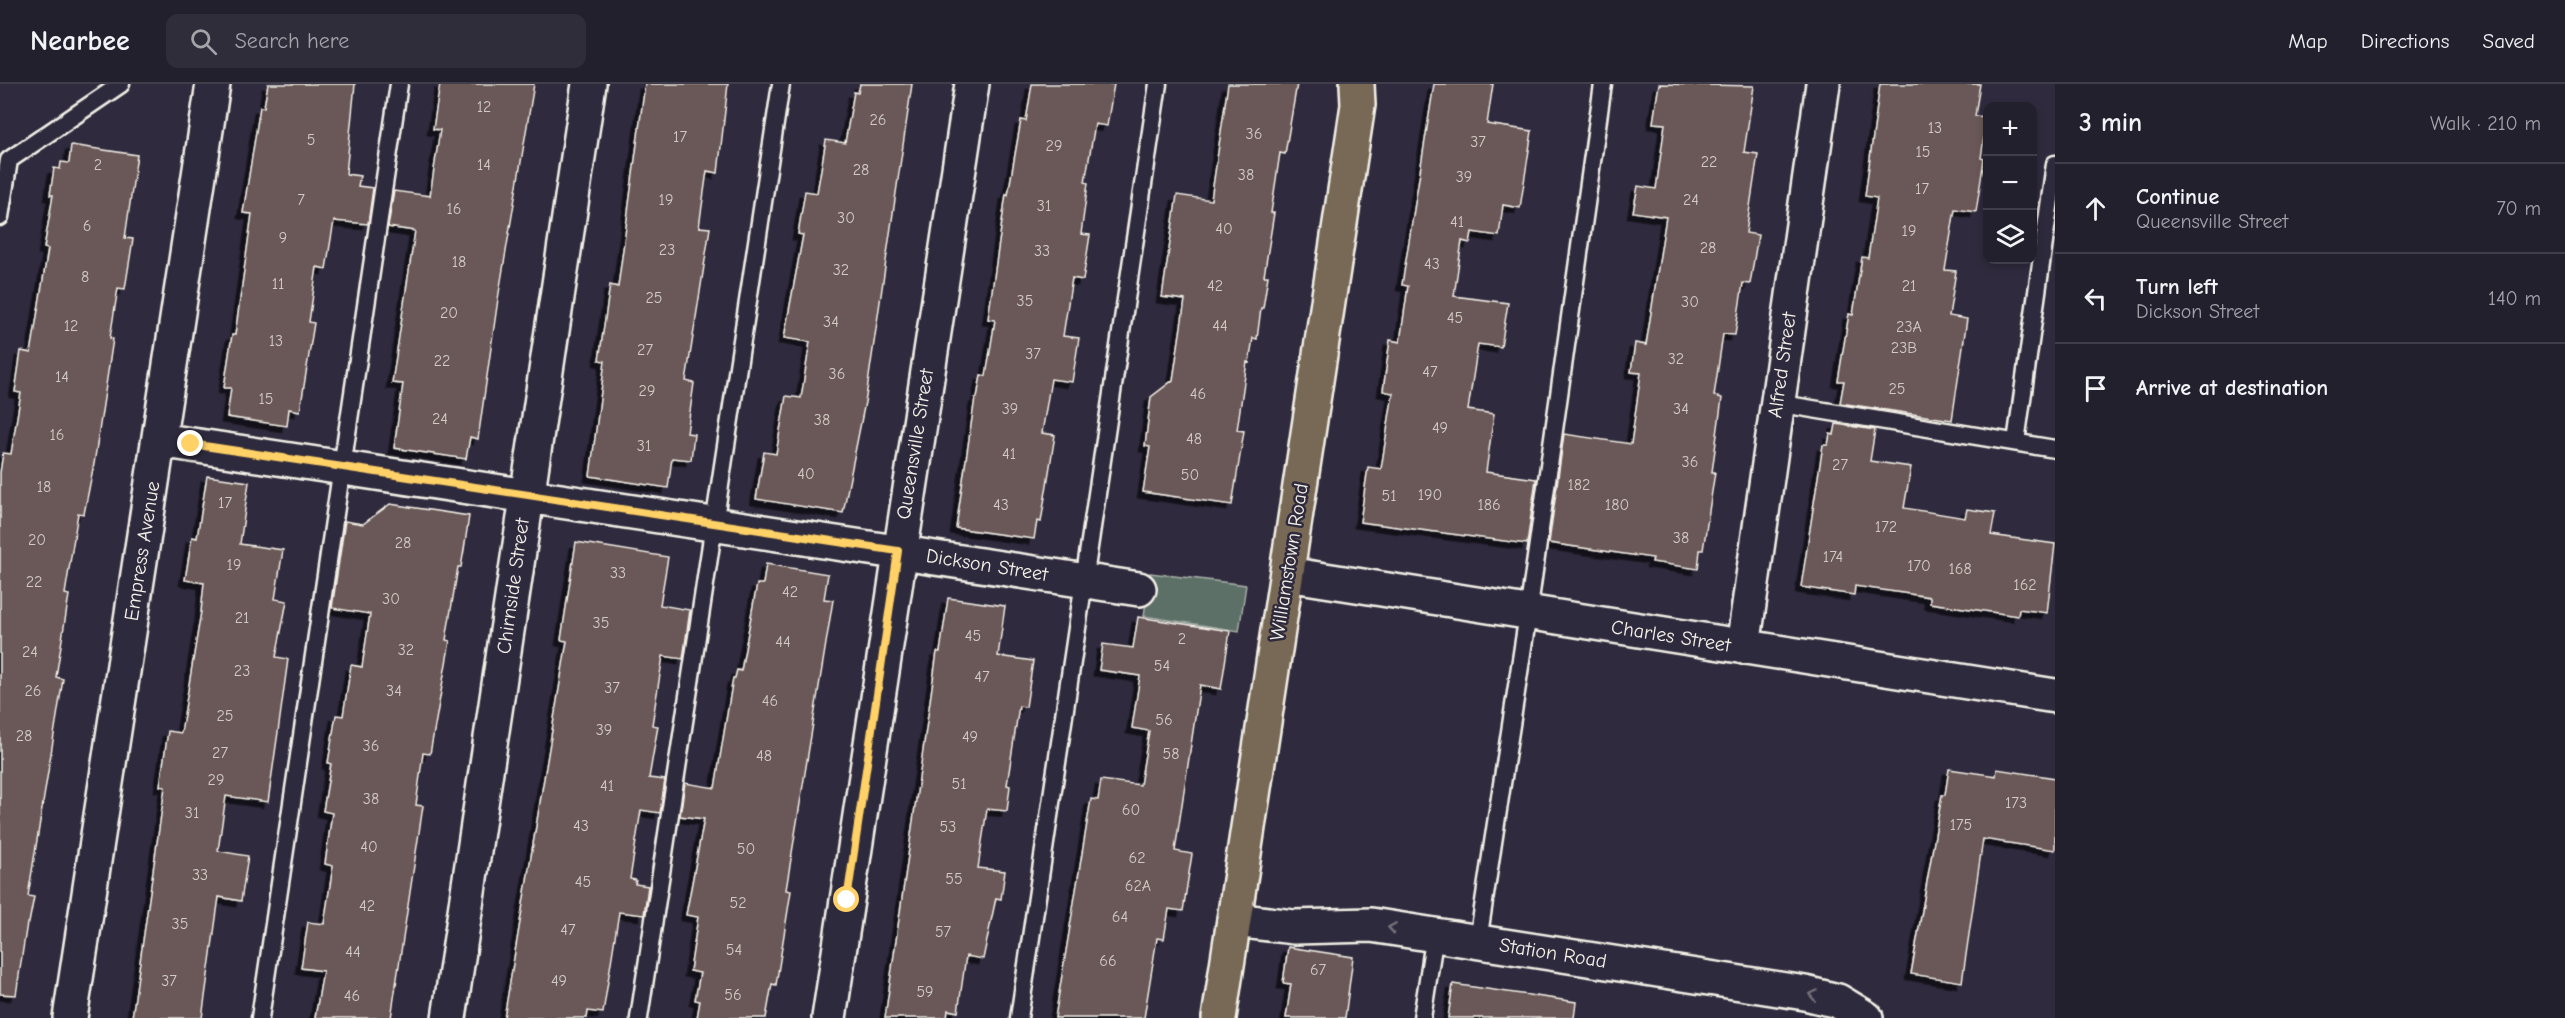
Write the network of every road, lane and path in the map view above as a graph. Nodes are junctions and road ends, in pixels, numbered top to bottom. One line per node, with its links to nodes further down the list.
1 (121, 84): 11 (lane)
2 (213, 84): 15 (street, Empress Avenue)
3 (399, 84): 18 (lane)
4 (590, 84): 19 (street, Chirnside Street)
5 (782, 84): 20 (lane)
6 (972, 84): 21 (street, Queensville Street)
7 (1158, 84): 23 (lane)
8 (1603, 84): 25 (lane)
9 (1823, 84): 14 (street, Alfred Street)
10 (1361, 91): 22 (main road, Williamstown Road)
11 (4, 162): 13 (lane)
12 (2055, 164): 16 (lane)
13 (0, 218)
14 (1776, 403): 16 (lane); 26 (street, Alfred Street)
15 (159, 440): 18 (street, Dickson Street); 31 (street, Empress Avenue)
16 (2016, 442): 17 (lane)
17 (2055, 449)
18 (343, 467): 19 (street, Dickson Street); 32 (lane)
19 (526, 495): 20 (street, Dickson Street); 33 (street, Chirnside Street)
20 (713, 524): 21 (street, Dickson Street); 34 (lane)
21 (898, 551): 23 (street, Dickson Street); 35 (street, Queensville Street)
22 (1287, 574): 25 (street, Charles Street); 28 (main road, Williamstown Road)
23 (1084, 580): 24 (street, Dickson Street); 36 (lane)
24 (1139, 589)
25 (1528, 614): 26 (street, Charles Street); 30 (lane)
26 (1743, 647): 27 (street, Charles Street)
27 (2055, 696)
28 (1234, 920): 29 (street, Station Road, one-way to 28); 37 (main road, Williamstown Road)
29 (1435, 934): 30 (street, Station Road); 38 (lane)
30 (1478, 940): 39 (street, Station Road, one-way to 30)
31 (70, 1018)
32 (260, 1018)
33 (449, 1018)
34 (639, 1018)
35 (829, 1018)
36 (1018, 1018)
37 (1219, 1018)
38 (1422, 1018)
39 (1865, 1018)

